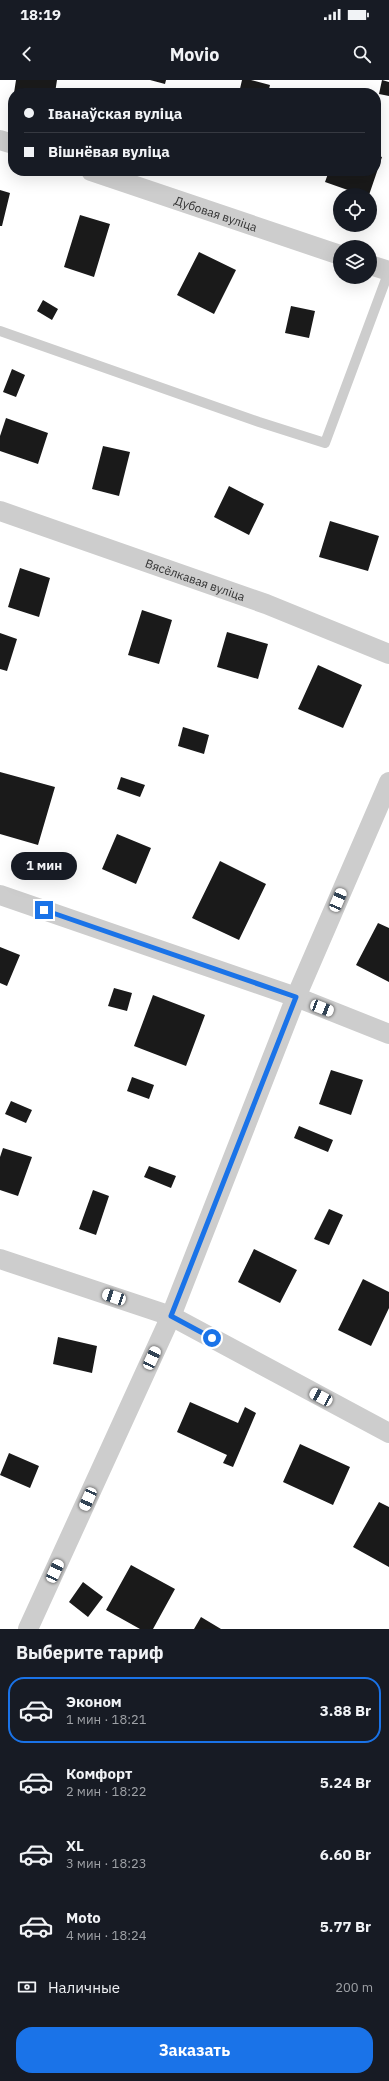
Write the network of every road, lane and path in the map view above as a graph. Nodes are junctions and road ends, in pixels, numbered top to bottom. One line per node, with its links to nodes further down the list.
1 (107, 176): 2 (street, Дубовая вуліца)
2 (333, 253)
3 (377, 267): 4 (street)
4 (389, 271): 5 (lane)
5 (0, 331)
6 (0, 511): 7 (street, Вясёлкавая вуліца)
7 (389, 654)
8 (389, 782): 10 (street)
9 (0, 895): 10 (street)
10 (296, 997): 11 (street); 13 (street)
11 (389, 1034)
12 (0, 1259): 13 (street)
13 (171, 1316): 14 (street); 15 (street)
14 (389, 1433)
15 (28, 1629)

